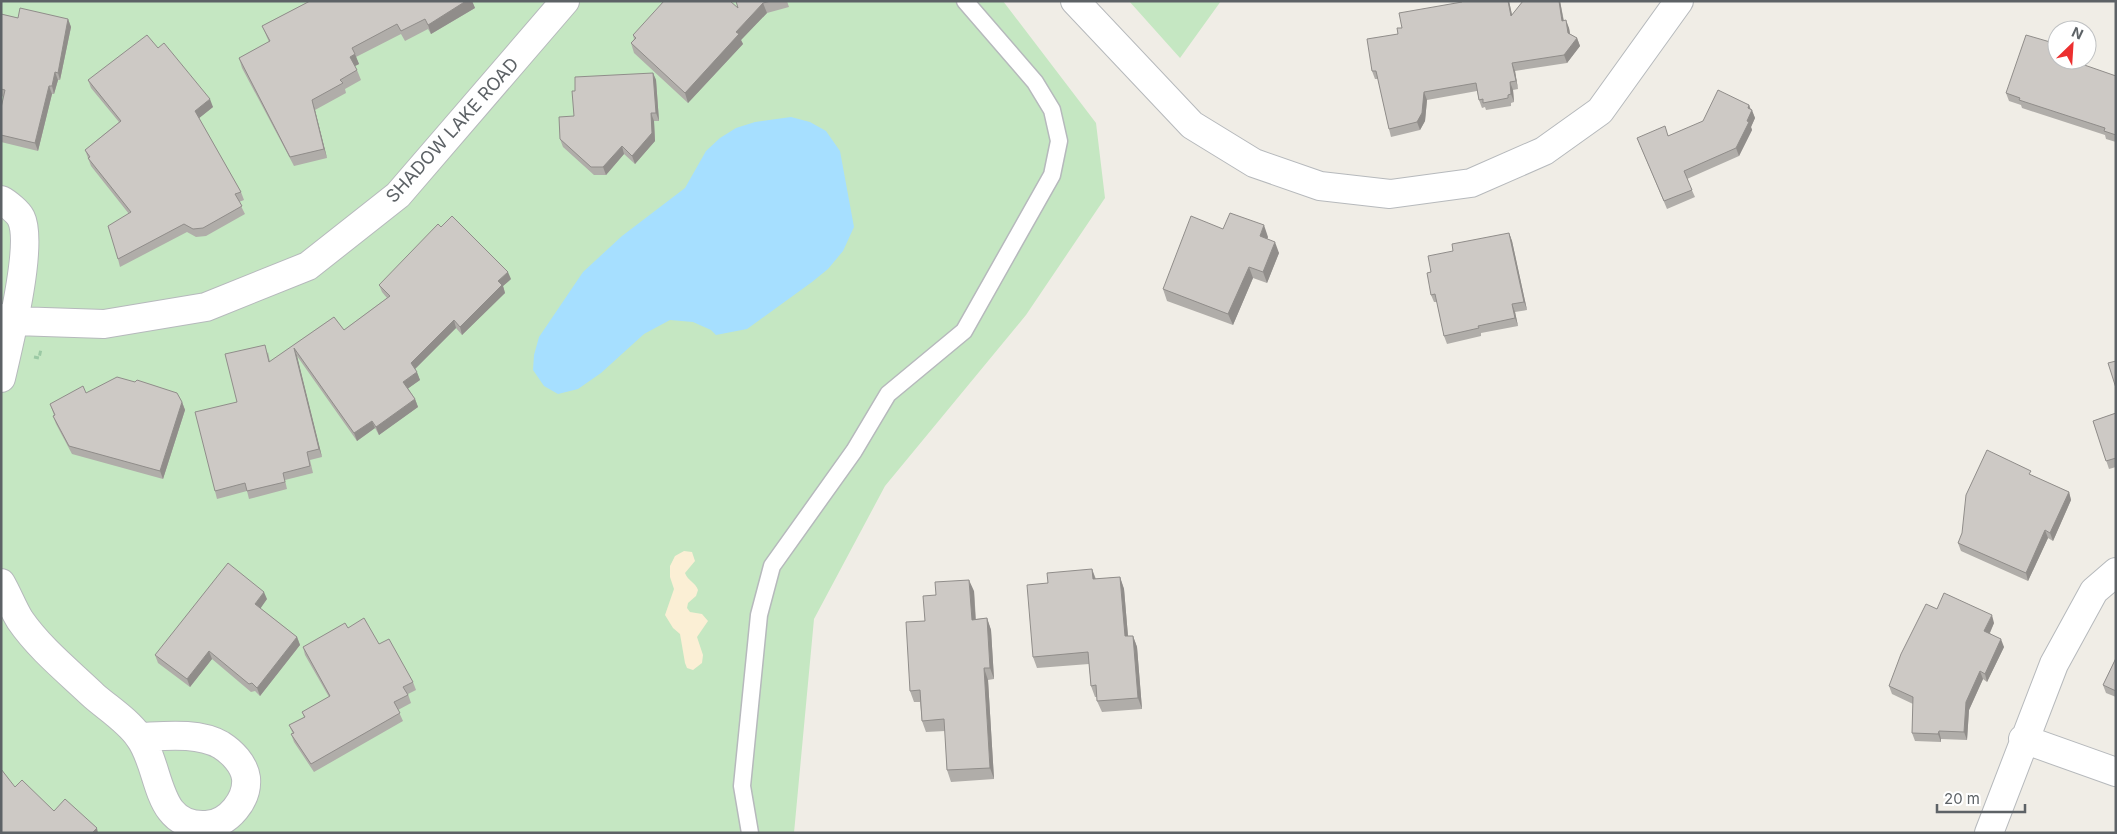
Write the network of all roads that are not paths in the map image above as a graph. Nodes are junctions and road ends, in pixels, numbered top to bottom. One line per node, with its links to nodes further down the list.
1 (565, 1): 6 (street, SHADOW LAKE ROAD)
2 (966, 1): 13 (lane)
3 (1075, 1): 4 (street)
4 (1678, 1)
5 (1, 200): 6 (street)
6 (8, 320): 7 (street)
7 (1, 378)
8 (2116, 572): 11 (street)
9 (1, 583): 10 (street)
10 (140, 737)
11 (2023, 739): 12 (street); 14 (street)
12 (2116, 772)
13 (750, 833)
14 (1989, 833)

